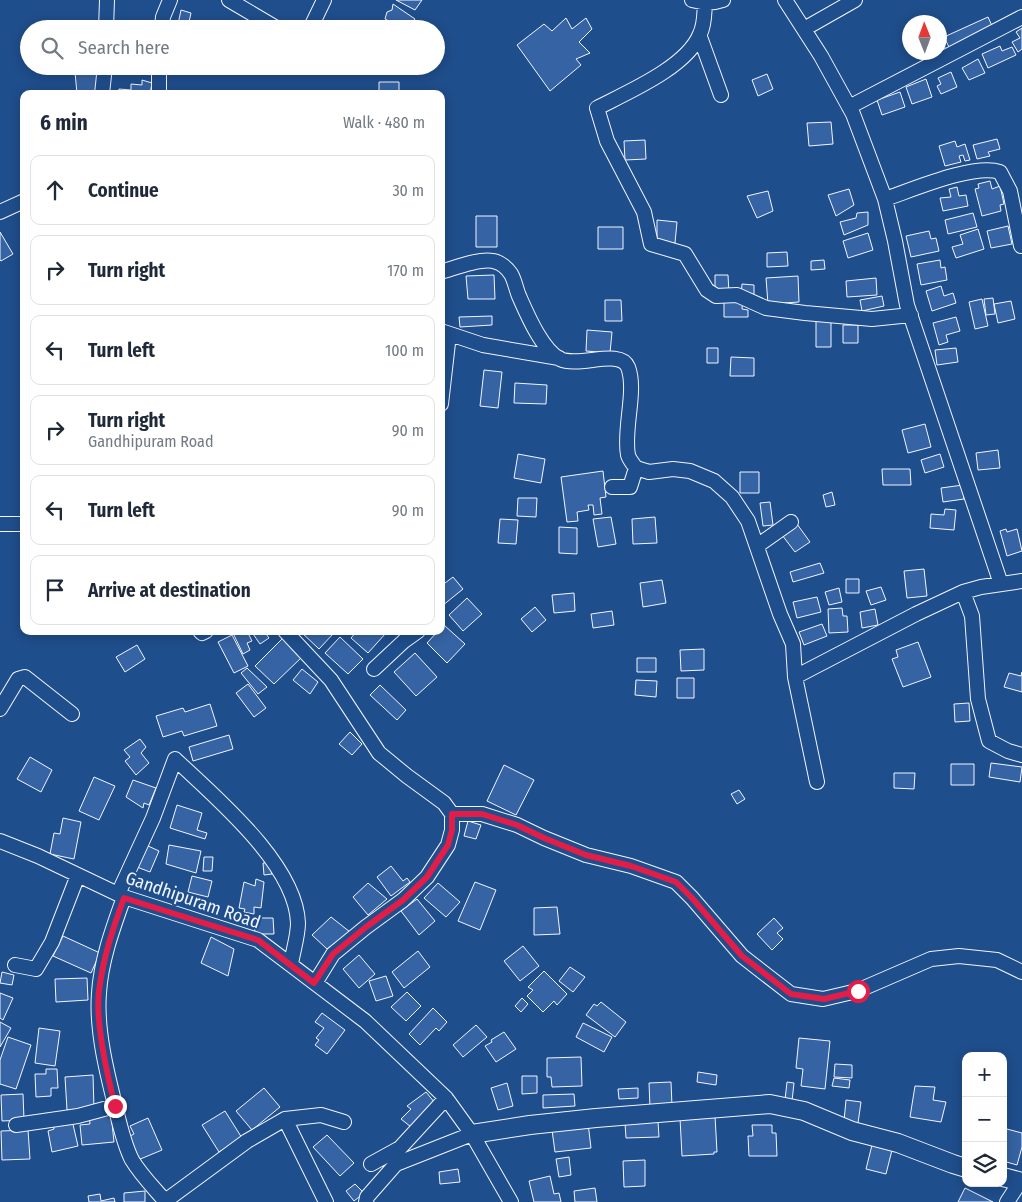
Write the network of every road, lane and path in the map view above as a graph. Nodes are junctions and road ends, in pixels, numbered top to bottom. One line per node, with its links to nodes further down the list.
1 (107, 0): 10 (street)
2 (170, 0): 11 (street)
3 (229, 0): 12 (street)
4 (324, 0): 13 (street)
5 (723, 0): 8 (street)
6 (785, 0): 14 (street)
7 (855, 0): 14 (street)
8 (699, 2): 15 (street)
9 (1022, 17): 21 (street)
10 (106, 20)
11 (163, 20)
12 (263, 20)
13 (314, 20)
14 (804, 29): 21 (street)
15 (700, 37): 20 (street); 28 (street)
16 (104, 75): 18 (street)
17 (159, 75): 19 (street)
18 (102, 90)
19 (159, 90)
20 (721, 95)
21 (849, 107): 23 (street)
22 (1016, 190): 23 (street); 26 (street)
23 (885, 200): 28 (street)
24 (20, 203): 25 (street)
25 (0, 212)
26 (1021, 246)
27 (445, 271): 30 (street)
28 (911, 315): 38 (street)
29 (445, 332): 30 (street)
30 (560, 359): 31 (street)
31 (636, 468): 32 (street); 36 (street)
32 (612, 487)
33 (791, 522): 36 (street)
34 (0, 524): 35 (street)
35 (20, 524)
36 (757, 546): 43 (street)
37 (1022, 581): 38 (street)
38 (1001, 584): 39 (street)
39 (963, 592): 43 (street); 46 (street)
40 (289, 635): 48 (street)
41 (399, 636): 42 (street)
42 (374, 669)
43 (796, 677): 47 (street)
44 (0, 709): 45 (street)
45 (72, 714)
46 (1022, 755)
47 (817, 782)
48 (452, 814): 54 (street); 55 (street)
49 (0, 841): 50 (street, Gandhipuram Road)
50 (78, 875): 51 (street, Gandhipuram Road); 53 (street)
51 (121, 896): 52 (street, Gandhipuram Road); 52 (street); 57 (street)
52 (290, 964): 55 (street, Gandhipuram Road)
53 (15, 965)
54 (1022, 972)
55 (314, 983): 56 (street, Gandhipuram Road)
56 (446, 1098): 61 (street, Gandhipuram Road); 62 (street)
57 (115, 1106): 60 (street); 65 (street)
58 (285, 1118): 59 (street); 65 (street); 66 (street)
59 (344, 1122)
60 (16, 1125)
61 (472, 1134): 63 (street); 67 (street); 68 (street, Gandhipuram Road)
62 (371, 1164)
63 (962, 1167)
64 (1015, 1180): 69 (street)
65 (165, 1202)
66 (326, 1202)
67 (366, 1202)
68 (511, 1202)
69 (1007, 1202)

